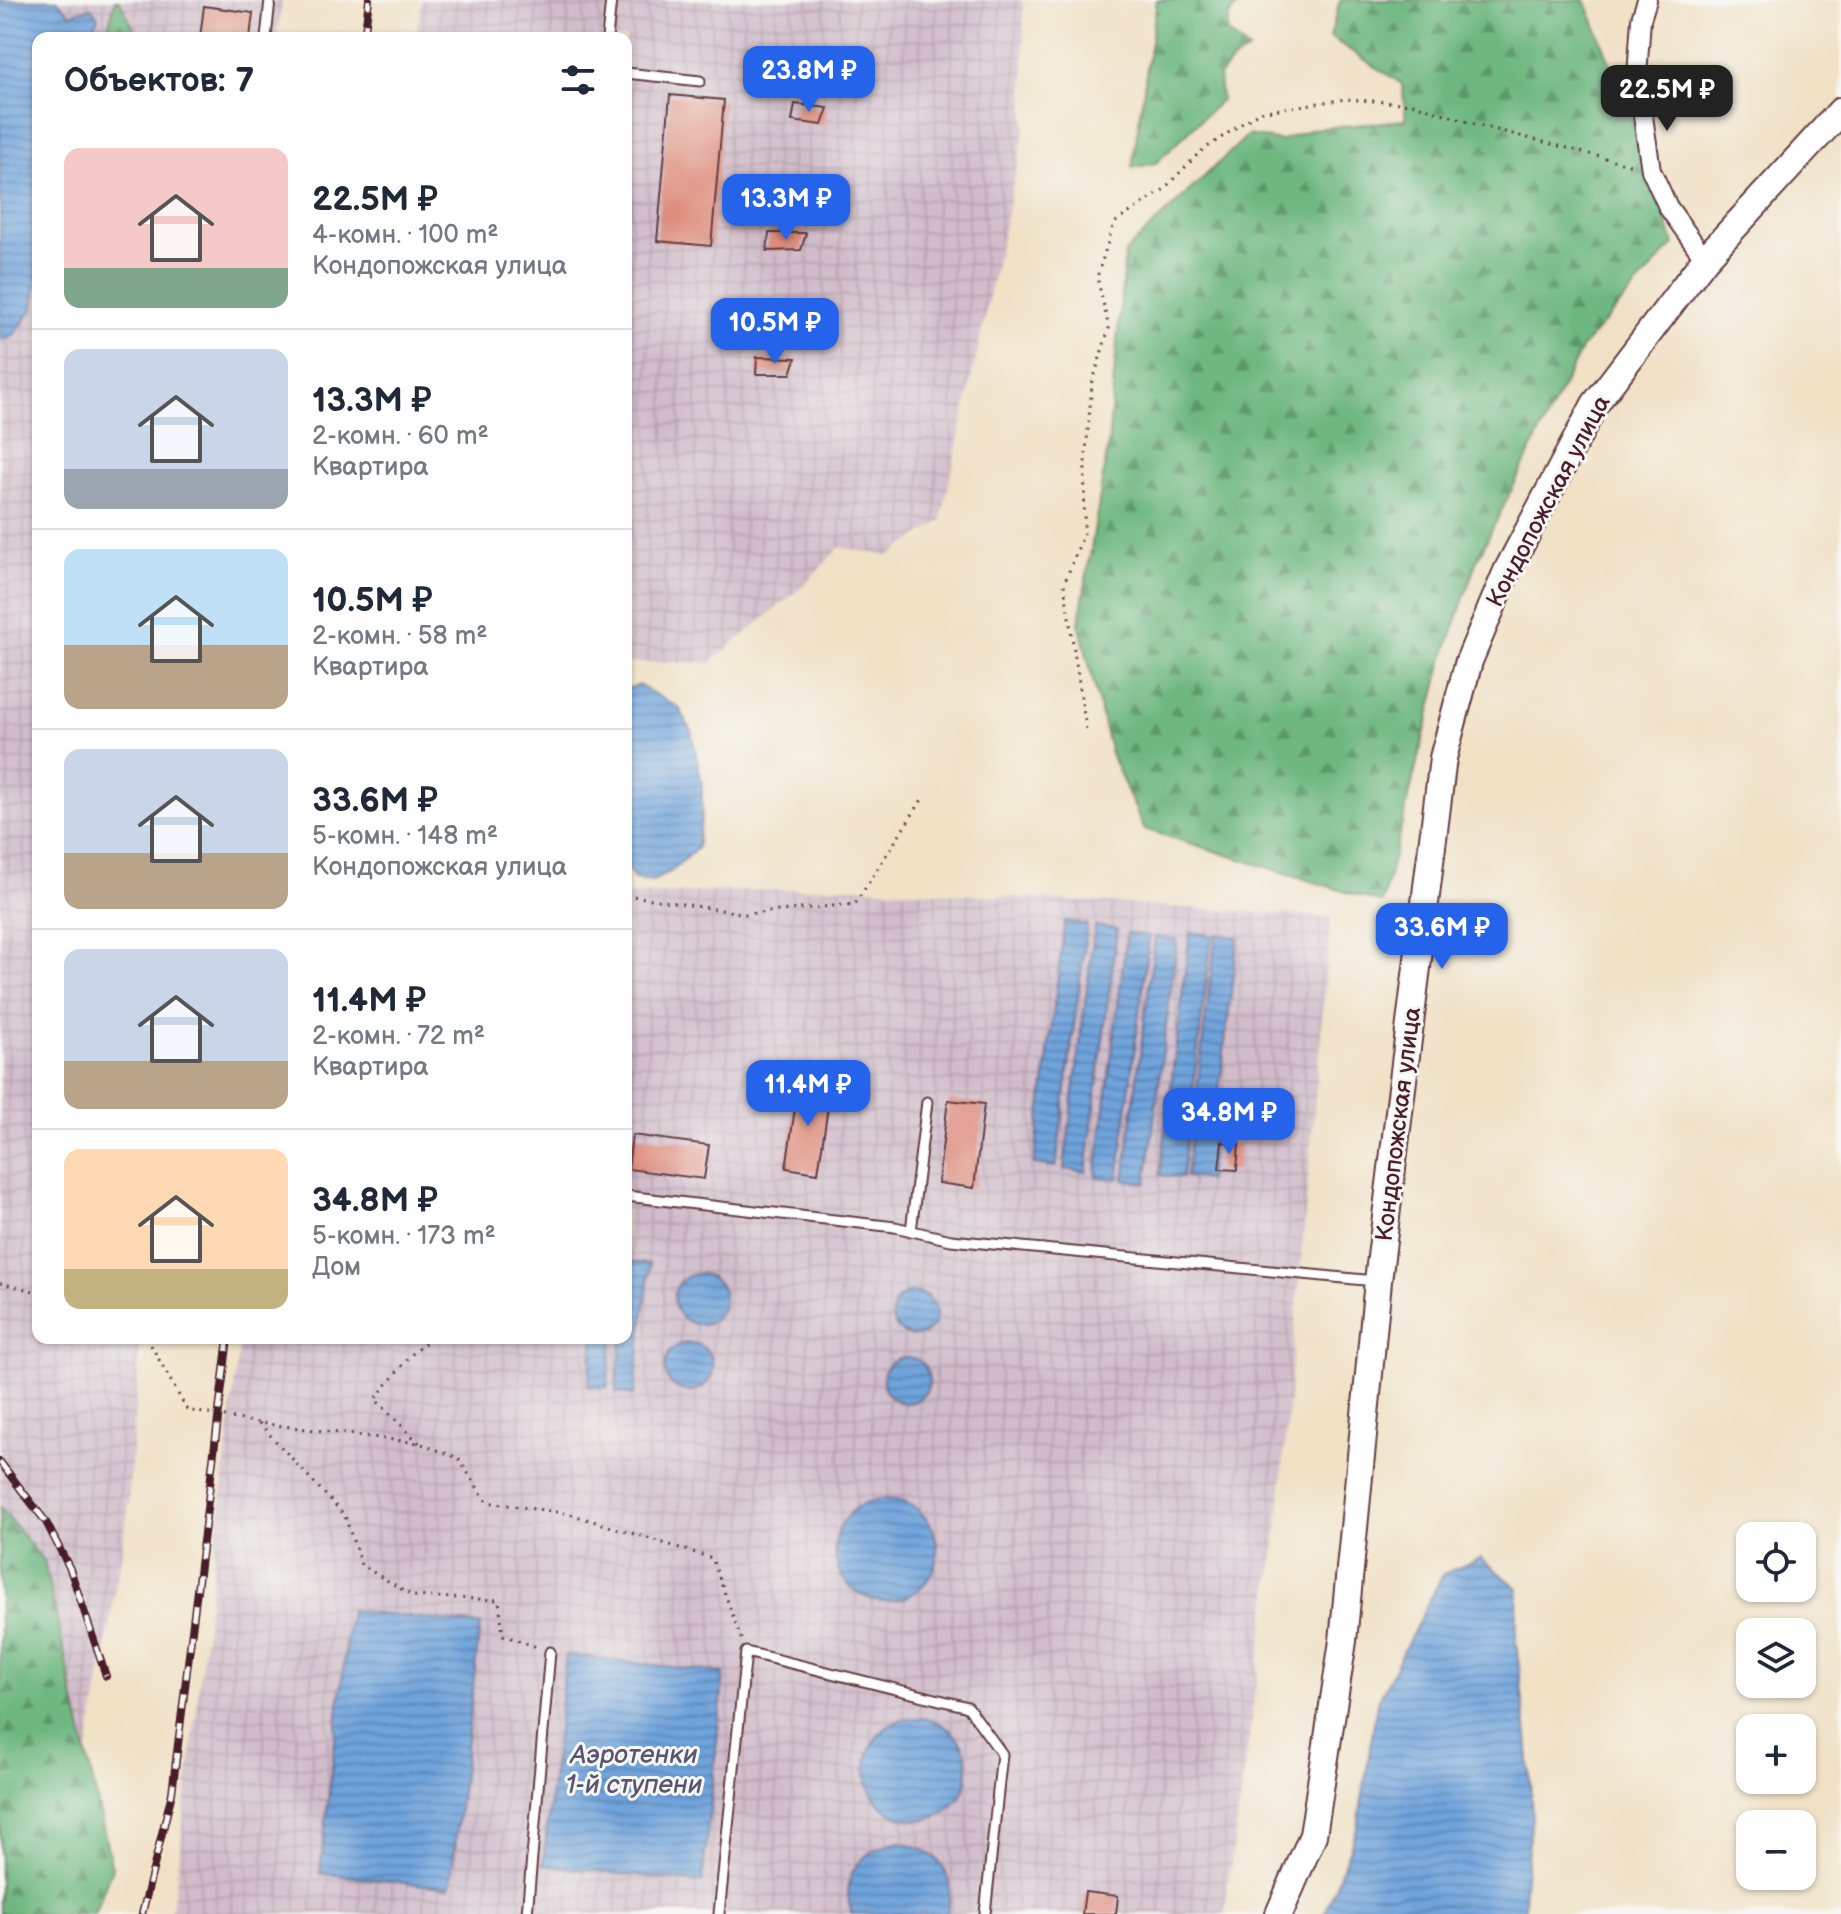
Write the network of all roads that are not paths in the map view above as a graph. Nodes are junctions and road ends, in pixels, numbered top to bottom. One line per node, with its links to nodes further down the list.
1 (270, 0): 4 (lane)
2 (611, 0): 5 (lane)
3 (1647, 0): 9 (street)
4 (267, 32)
5 (608, 32)
6 (632, 74): 7 (lane)
7 (700, 81)
8 (1841, 111): 9 (street, Кондопожская улица)
9 (1705, 259): 13 (street, Кондопожская улица)
10 (927, 1102): 12 (lane)
11 (632, 1197): 12 (lane)
12 (911, 1231): 13 (lane)
13 (1378, 1281): 18 (street, Кондопожская улица)
14 (550, 1652): 15 (lane)
15 (527, 1914)
16 (719, 1914): 17 (lane)
17 (985, 1914)
18 (1279, 1914)

